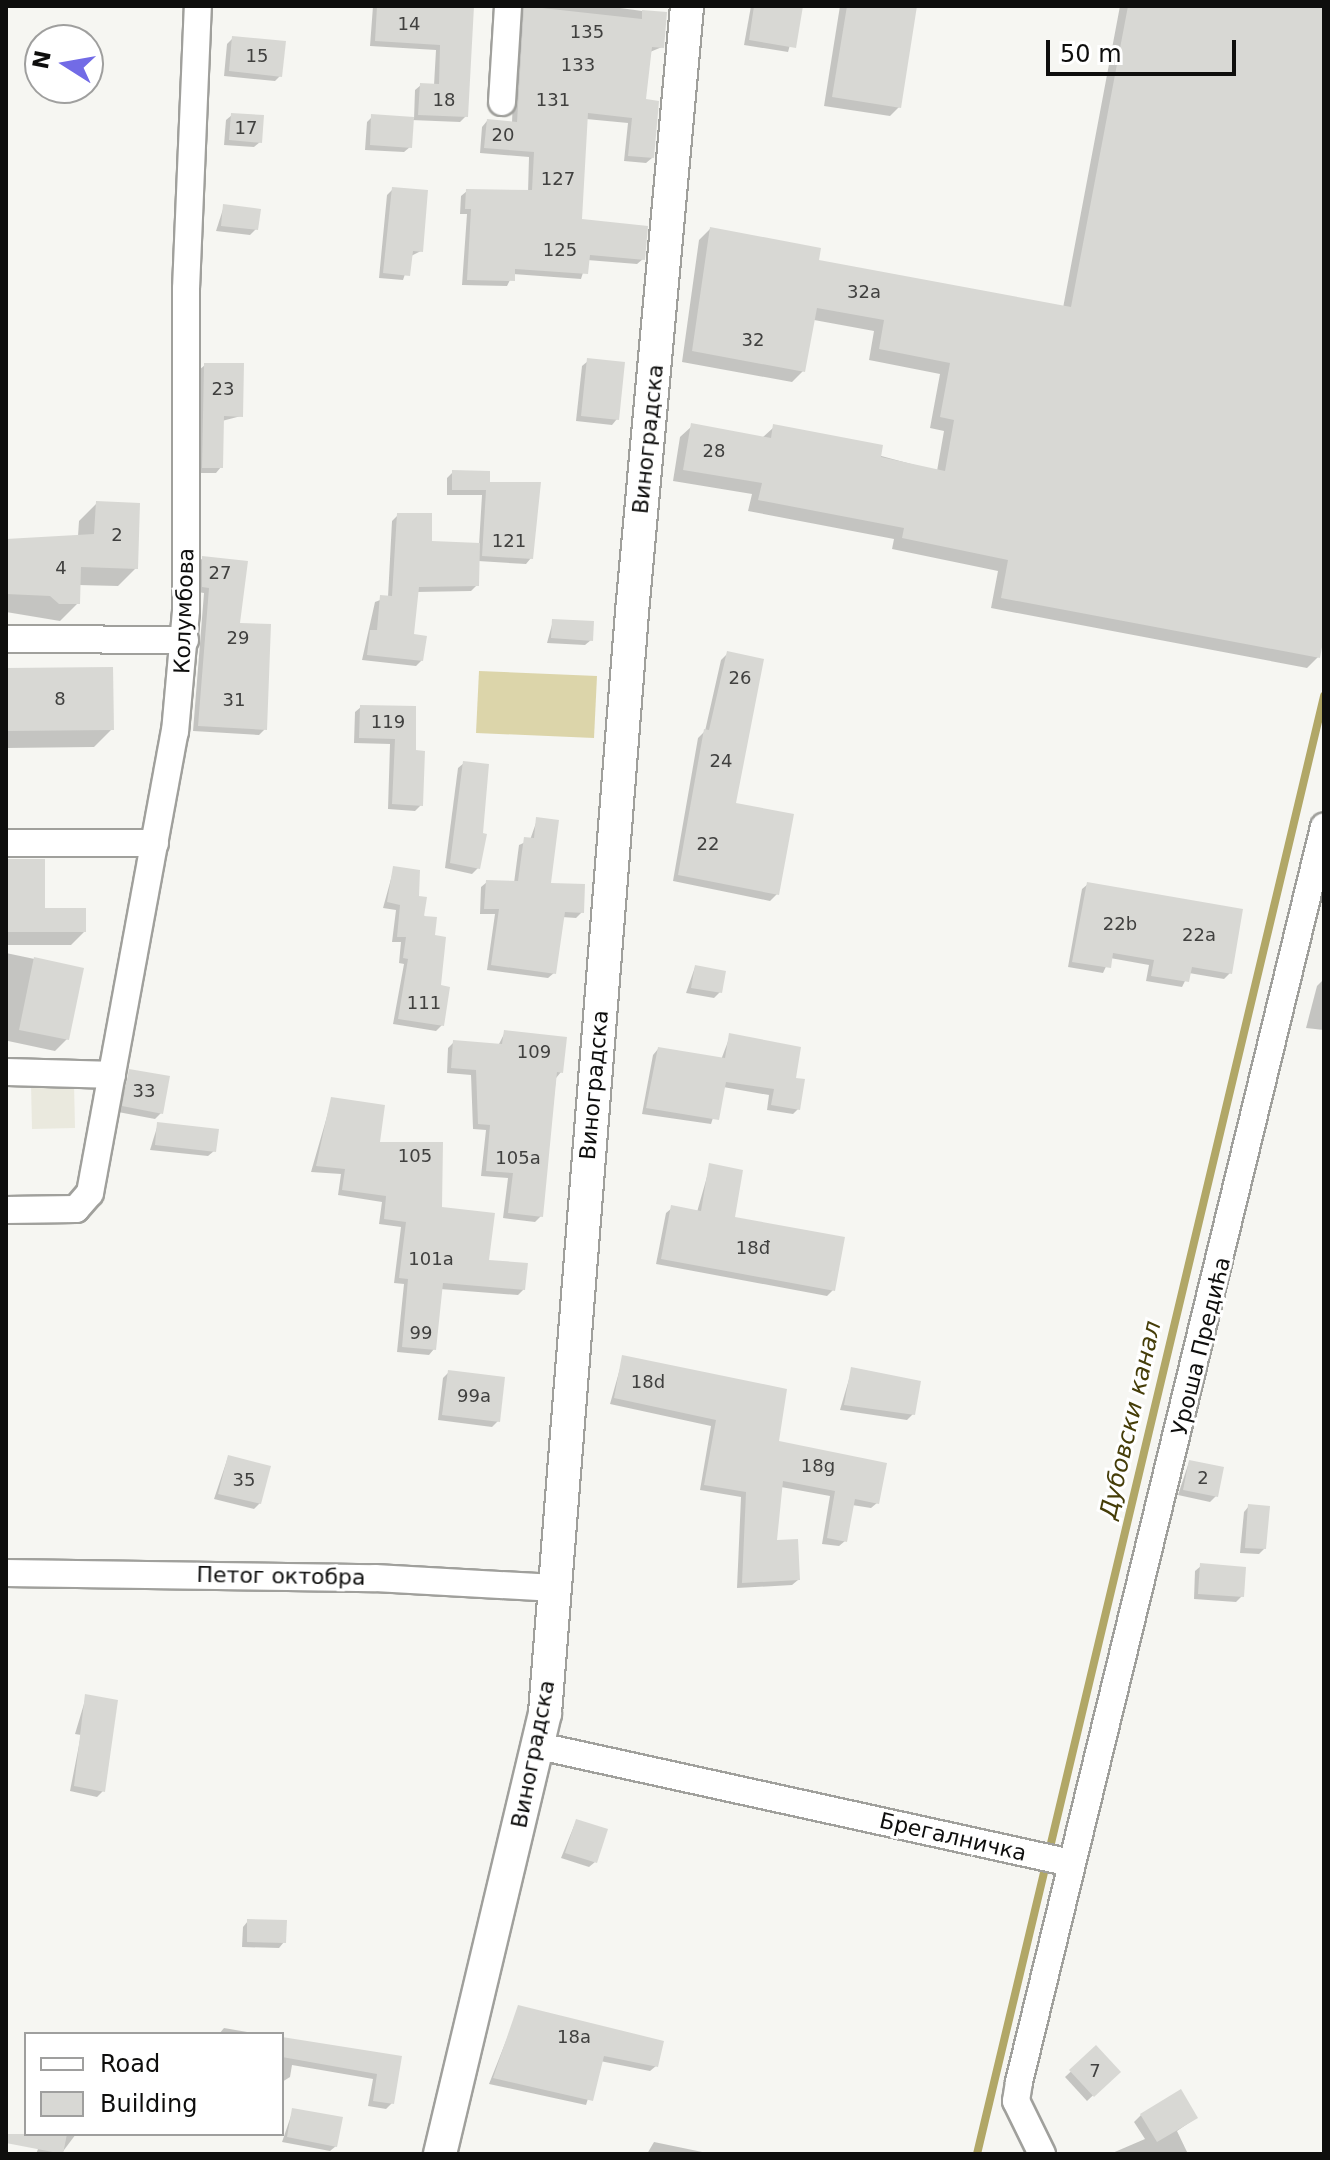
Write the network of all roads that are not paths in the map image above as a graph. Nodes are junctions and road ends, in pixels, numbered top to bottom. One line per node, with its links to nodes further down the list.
1 (198, 6): 6 (street, Колумбова)
2 (508, 6): 4 (street)
3 (687, 6): 14 (street, Виноградска)
4 (502, 102)
5 (6, 639): 6 (street)
6 (185, 640): 9 (street, Колумбова)
7 (1324, 827): 16 (street, Уроша Предића)
8 (6, 843): 9 (street)
9 (155, 843): 11 (street, Колумбова)
10 (6, 1072): 11 (street)
11 (112, 1075): 12 (street, Колумбова)
12 (6, 1210)
13 (6, 1573): 14 (street, Петог октобра)
14 (556, 1588): 15 (street, Виноградска)
15 (539, 1746): 16 (street, Брегалничка); 17 (street, Виноградска)
16 (1065, 1862): 18 (street)
17 (440, 2154)
18 (1042, 2154)

